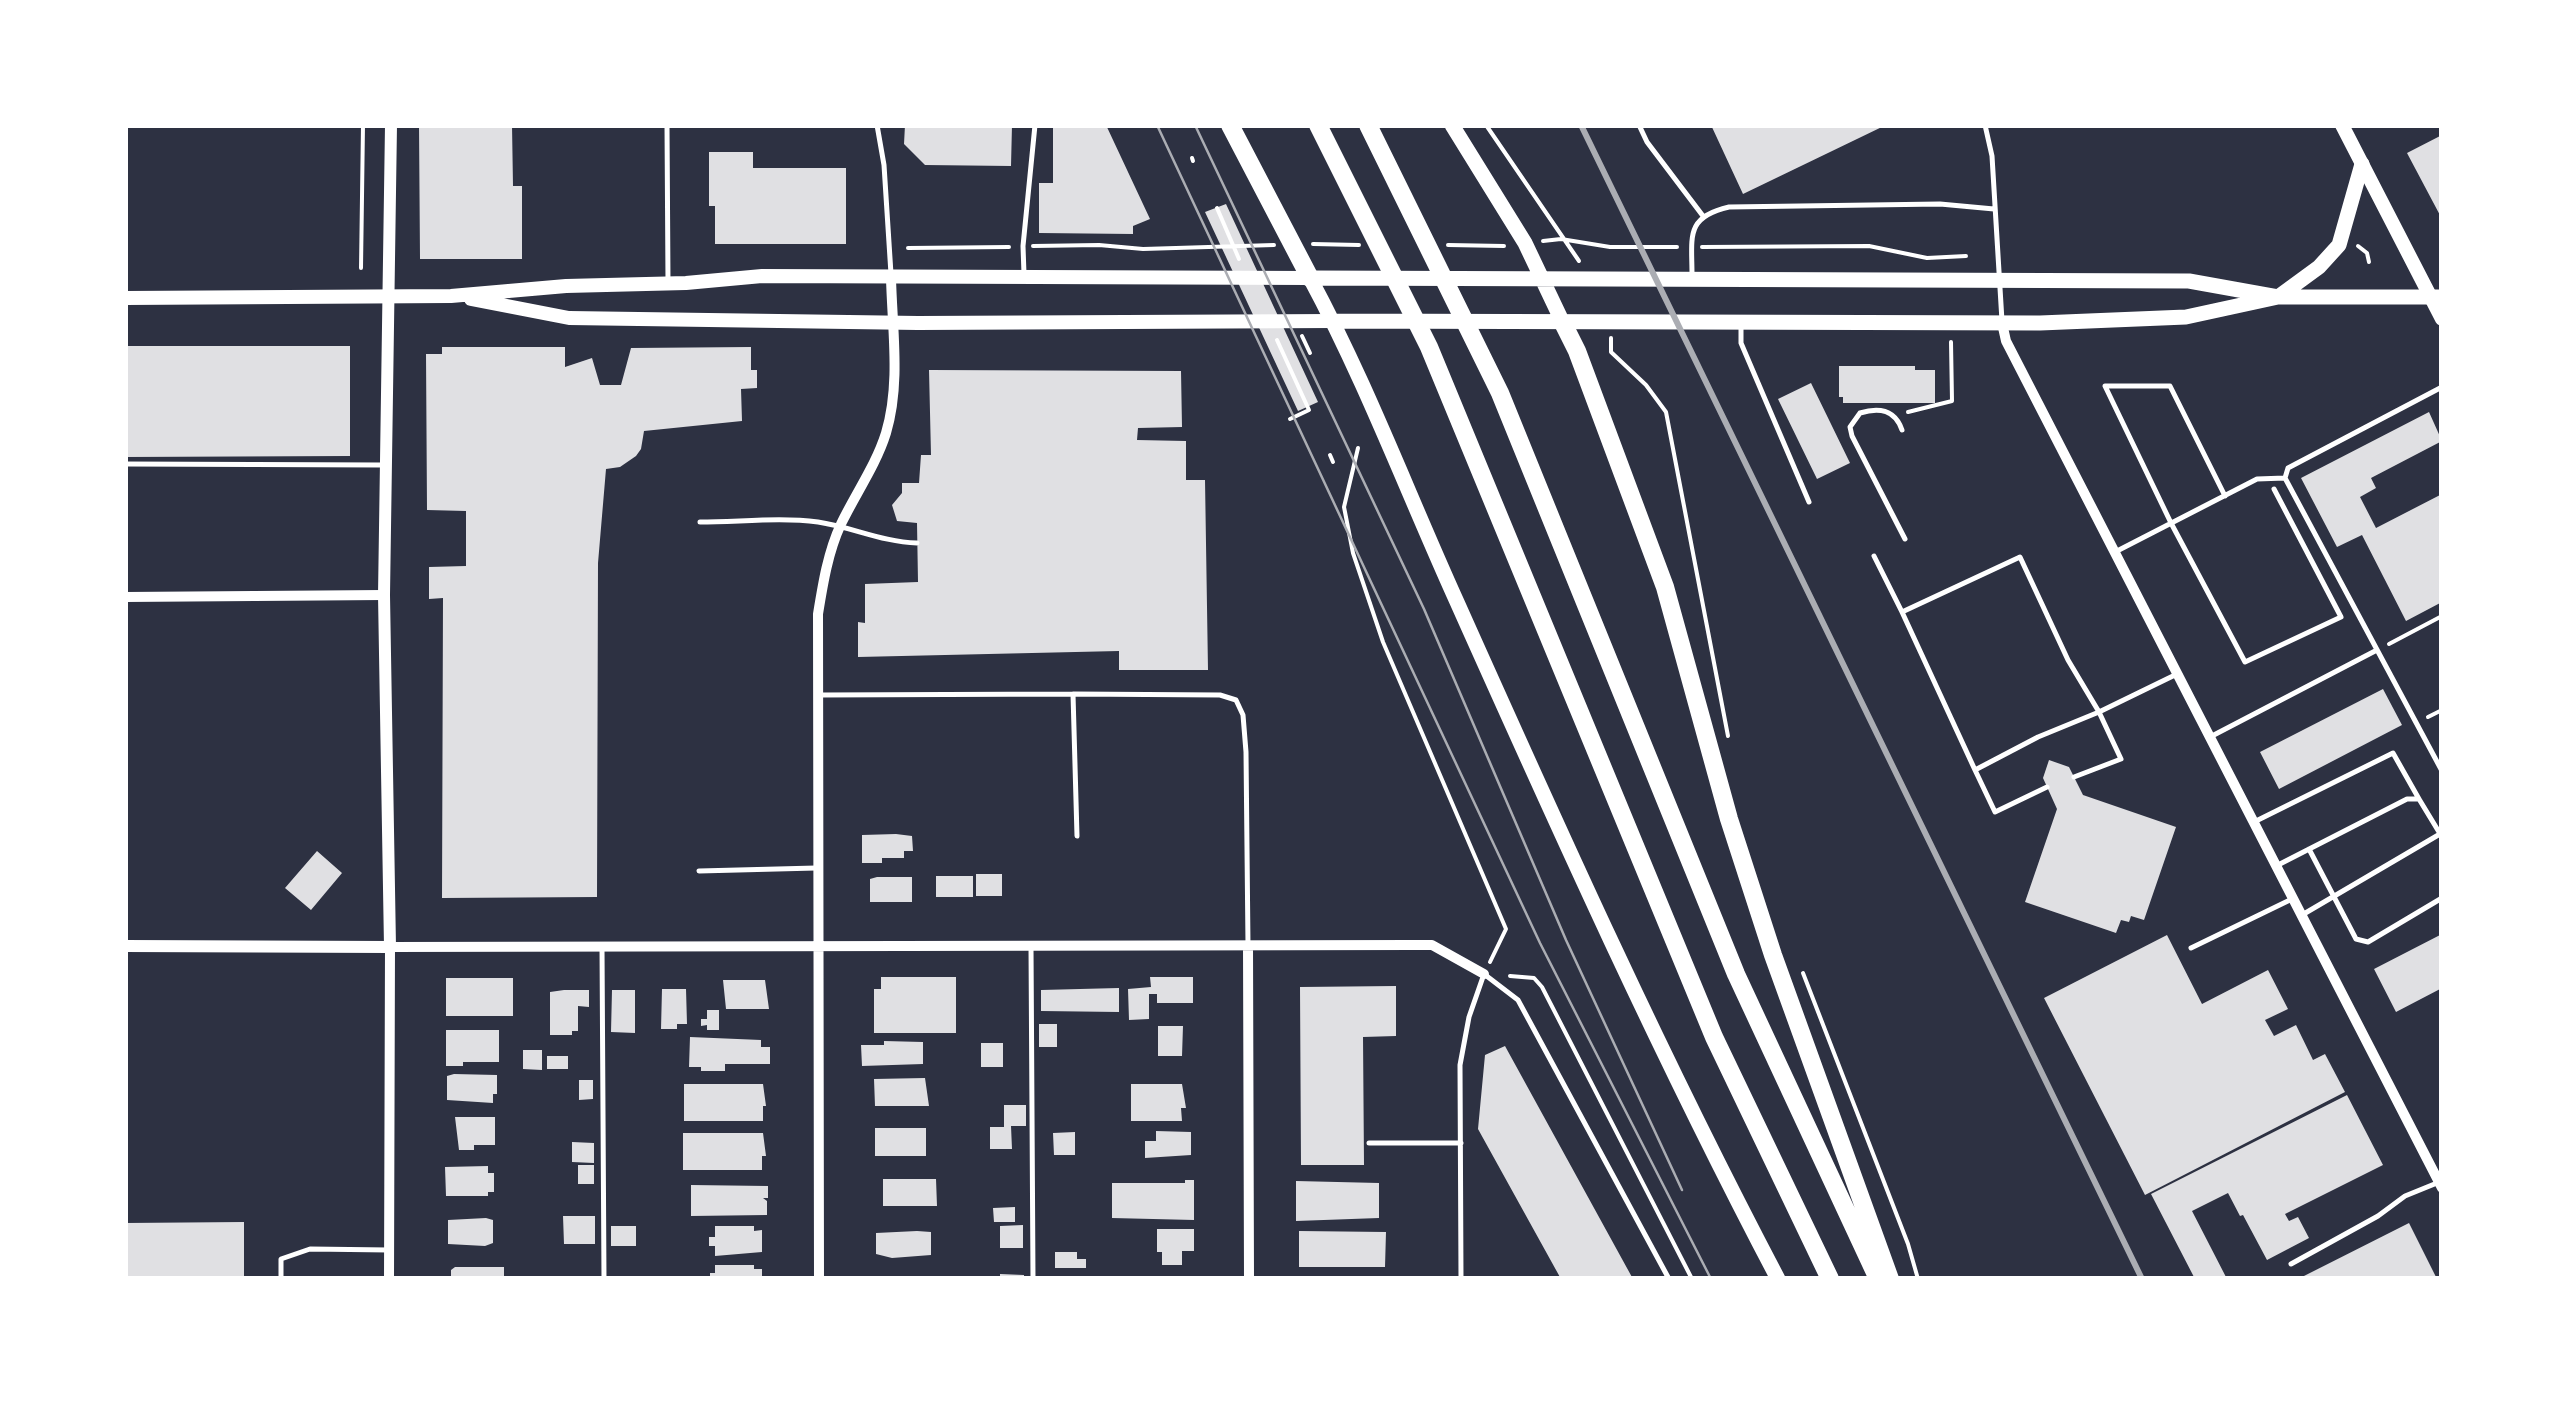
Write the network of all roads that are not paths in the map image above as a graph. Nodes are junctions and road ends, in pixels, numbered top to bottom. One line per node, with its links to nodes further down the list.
1 (391, 125): 22 (street)
2 (668, 125): 21 (lane)
3 (876, 125): 15 (lane)
4 (1035, 125): 16 (lane)
5 (1230, 125): 17 (highway)
6 (1318, 125): 95 (highway)
7 (1368, 125): 96 (highway)
8 (1452, 125): 18 (main road)
9 (1640, 125): 14 (lane)
10 (1985, 125): 13 (lane)
11 (2342, 125): 12 (main road)
12 (2362, 164): 24 (main road); 25 (main road)
13 (1994, 209): 14 (lane); 20 (lane)
14 (1702, 216): 19 (lane)
15 (891, 277): 16 (main road); 21 (main road); 29 (street)
16 (1024, 277): 17 (main road)
17 (1310, 278): 18 (main road); 28 (main road)
18 (1544, 278): 19 (main road); 30 (main road)
19 (1692, 278): 20 (main road)
20 (1999, 279): 24 (main road); 32 (lane)
21 (668, 284): 23 (main road)
22 (387, 295): 23 (main road); 26 (main road); 36 (street)
23 (451, 296): 29 (main road)
24 (2278, 297): 25 (main road); 32 (main road)
25 (2436, 297): 27 (main road)
26 (125, 298)
27 (2442, 319)
28 (1333, 321): 29 (main road); 30 (main road); 94 (main road)
29 (892, 322): 43 (street)
30 (1563, 323): 31 (main road); 97 (highway)
31 (1741, 323): 32 (main road); 40 (lane)
32 (2002, 323): 46 (street)
33 (2442, 387): 37 (lane)
34 (1902, 430): 44 (lane)
35 (125, 464): 36 (lane)
36 (388, 464): 48 (street)
37 (2286, 478): 39 (lane); 51 (lane)
38 (2274, 489): 42 (lane)
39 (2225, 496): 42 (lane); 42 (lane)
40 (1810, 502)
41 (700, 522): 43 (lane)
42 (2171, 523): 46 (lane)
43 (840, 526): 45 (lane); 54 (street)
44 (1905, 539)
45 (917, 542)
46 (2114, 552): 52 (street)
47 (1874, 556): 50 (lane)
48 (384, 595): 49 (street); 78 (street)
49 (125, 597)
50 (1902, 612): 55 (lane); 57 (lane)
51 (2377, 650): 56 (lane); 58 (lane)
52 (2178, 674): 55 (lane); 56 (street)
53 (1073, 694): 54 (lane); 64 (lane); 75 (lane)
54 (818, 696): 67 (street)
55 (2099, 712): 57 (lane); 59 (lane)
56 (2210, 738): 62 (street)
57 (1975, 770): 60 (lane)
58 (2442, 771)
59 (2074, 777)
60 (2047, 787)
61 (2419, 799): 62 (lane); 63 (lane); 65 (lane)
62 (2254, 822): 66 (street)
63 (2441, 835): 69 (lane)
64 (1077, 836)
65 (2309, 849): 66 (lane); 69 (lane)
66 (2276, 866): 70 (street)
67 (817, 868): 68 (lane); 73 (street)
68 (699, 870)
69 (2334, 897): 71 (lane); 72 (lane)
70 (2293, 898): 72 (street); 79 (lane)
71 (2442, 898)
72 (2302, 915): 83 (street)
73 (816, 944): 74 (street); 76 (street); 89 (street)
74 (1031, 944): 75 (street); 90 (lane)
75 (1248, 944): 80 (street); 91 (street)
76 (602, 945): 78 (street); 88 (lane)
77 (125, 946): 78 (street)
78 (390, 947): 84 (street)
79 (2191, 948)
80 (1484, 974): 81 (lane); 93 (lane)
81 (1461, 1143): 82 (lane); 92 (lane)
82 (1369, 1144)
83 (2440, 1185): 85 (lane)
84 (389, 1250): 86 (lane); 87 (street)
85 (2291, 1264)
86 (281, 1279)
87 (389, 1279)
88 (604, 1279)
89 (818, 1279)
90 (1033, 1279)
91 (1249, 1279)
92 (1461, 1279)
93 (1669, 1279)
94 (1778, 1279)
95 (1830, 1279)
96 (1878, 1279)
97 (1890, 1279)

